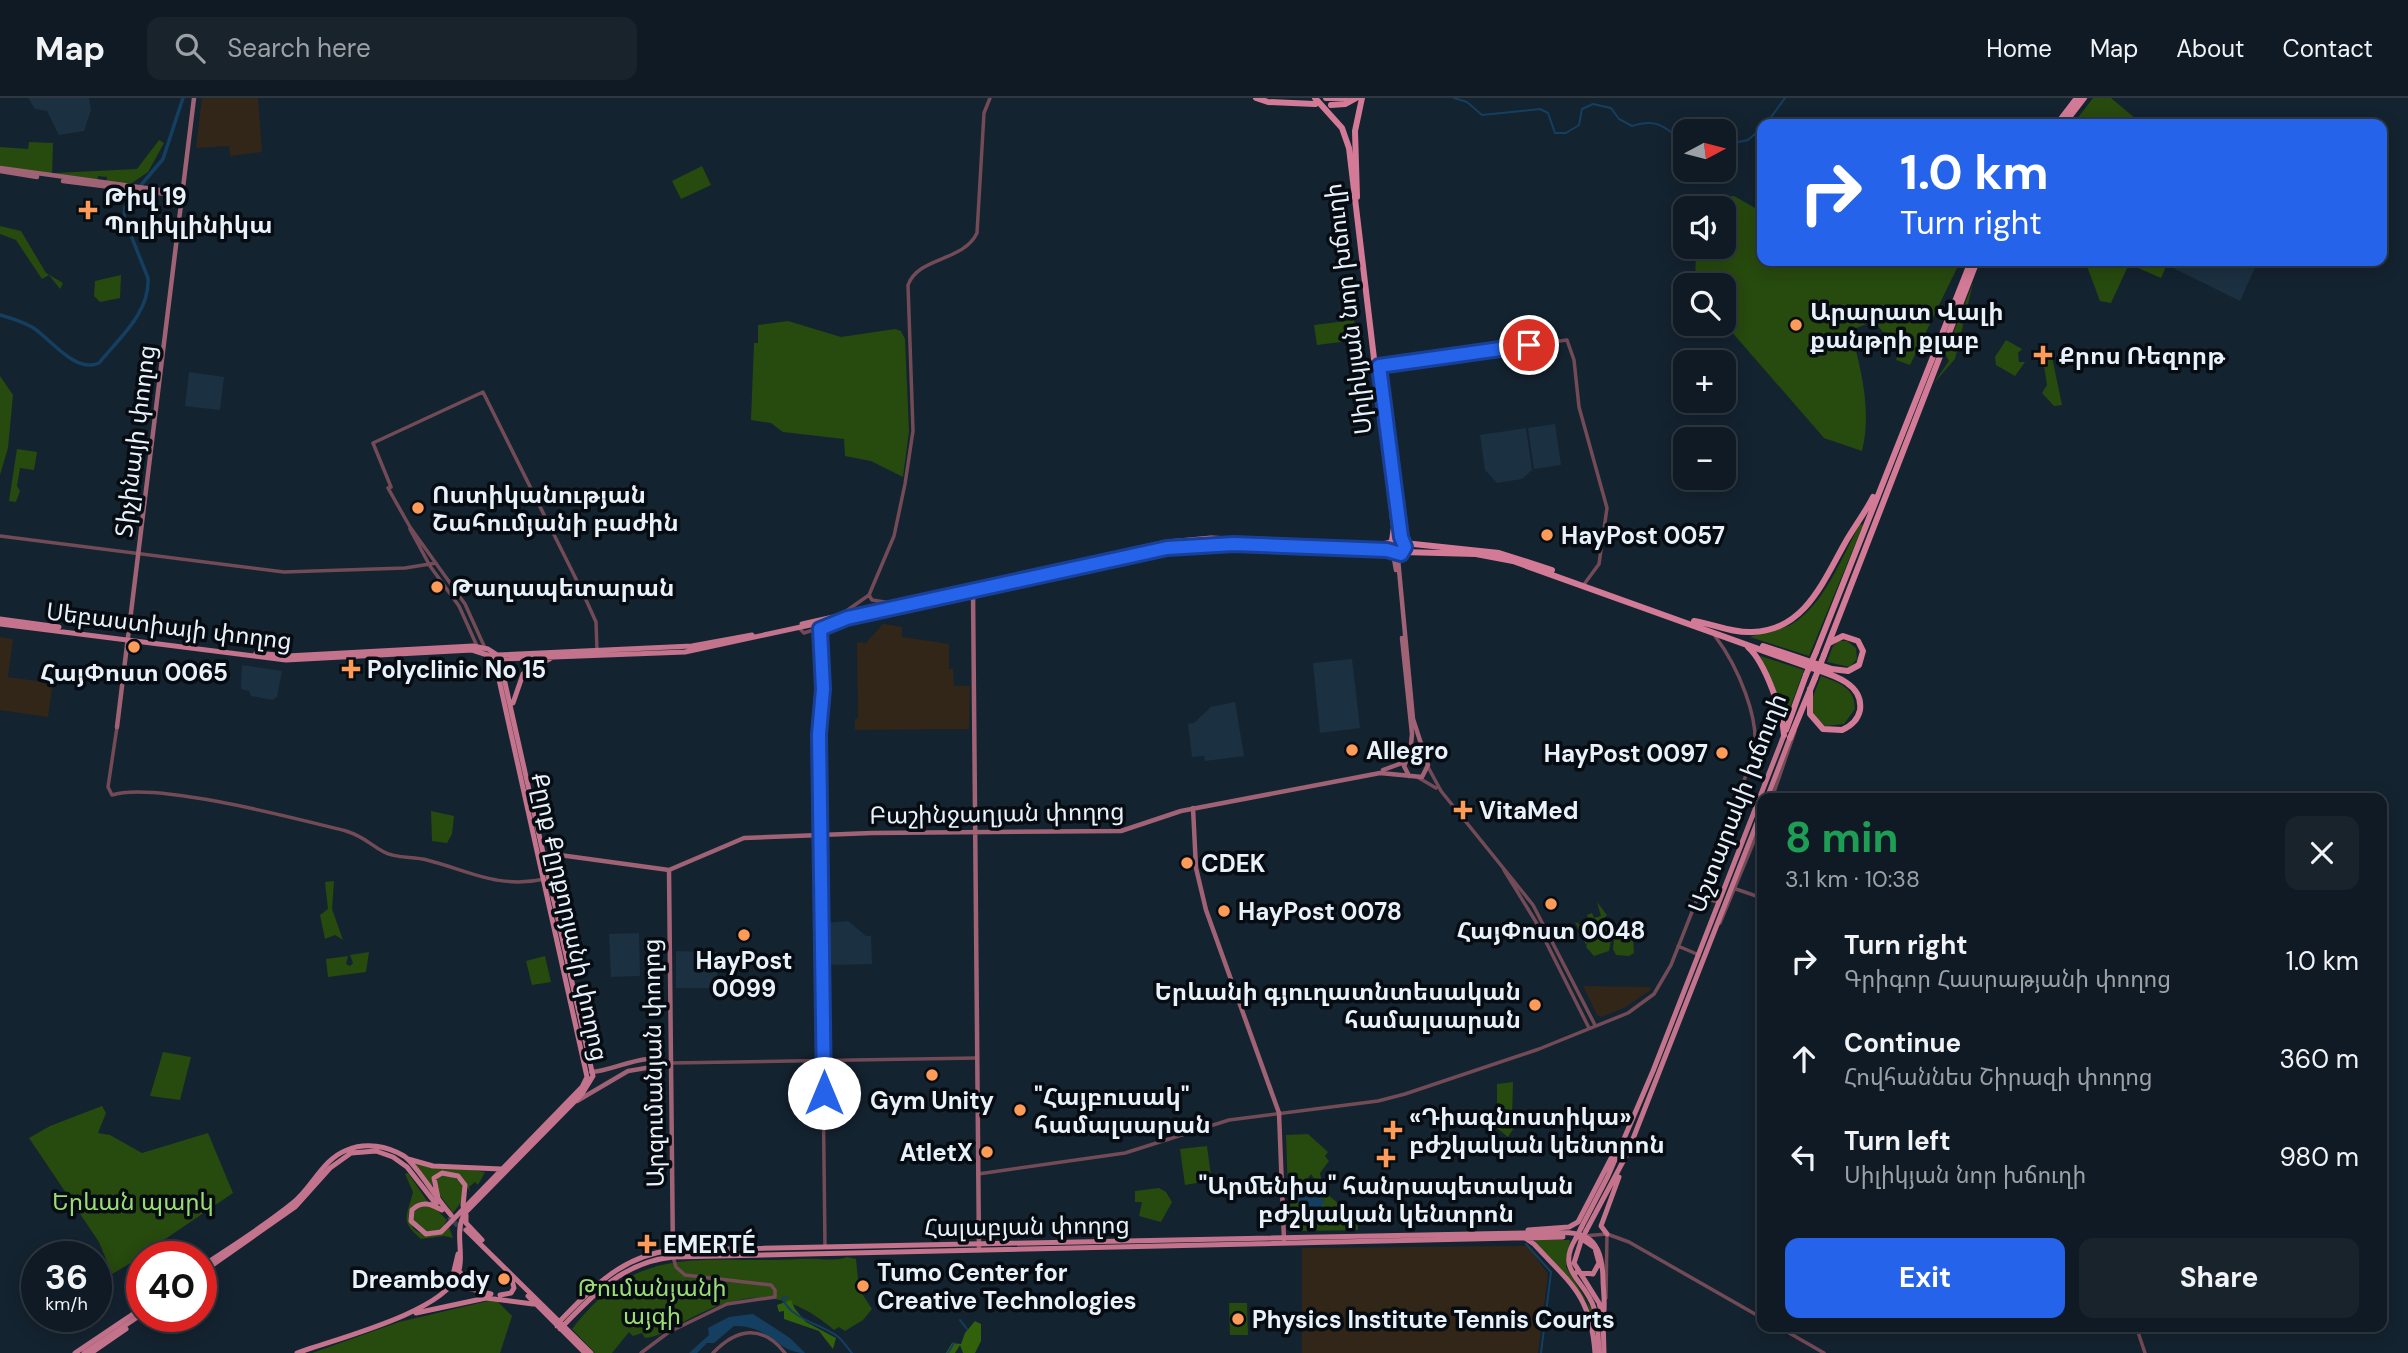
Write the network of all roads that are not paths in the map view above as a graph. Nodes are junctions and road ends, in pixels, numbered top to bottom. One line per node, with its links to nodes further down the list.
1 (194, 98): 14 (main road, Տիչինայի փողոց)
2 (990, 98): 32 (street)
3 (1256, 98): 8 (highway)
4 (1346, 98): 9 (highway)
5 (1356, 98): 9 (highway)
6 (1362, 98): 15 (highway)
7 (2084, 98): 10 (highway)
8 (1316, 100): 15 (highway); 16 (highway, Սիլիկյան նոր խճուղի)
9 (1328, 101)
10 (2075, 102): 11 (highway); 12 (highway)
11 (2061, 119)
12 (2066, 119)
13 (0, 170): 14 (main road)
14 (182, 195): 26 (main road, Տիչինայի փողոց)
15 (1357, 197): 16 (highway, Սիլիկյան նոր խճուղի)
16 (1357, 208): 19 (highway, Սիլիկյան նոր խճուղի); 24 (highway, Սիլիկյան նոր խճուղի)
17 (1969, 266): 20 (highway, Աշտարակի խճուղի)
18 (1975, 266): 20 (highway, Աշտարակի խճուղի)
19 (1379, 366): 25 (highway, Սիլիկյան նոր խճուղի); 30 (street)
20 (1915, 407): 21 (highway, Աշտարակի խճուղի); 47 (highway, Աշտարակի խճուղի)
21 (1890, 464): 37 (highway); 59 (highway, Աշտարակի խճուղի, bridge)
22 (410, 527): 28 (street); 29 (street); 50 (street)
23 (0, 536): 26 (street)
24 (1392, 542): 25 (highway); 27 (highway, Սիլիկյան նոր խճուղի); 31 (main road)
25 (1403, 542): 27 (highway, Սիլիկյան նոր խճուղի); 30 (highway)
26 (139, 553): 29 (street); 43 (main road, Տիչինայի փողոց)
27 (1397, 553): 31 (main road); 41 (highway); 60 (main road); 61 (main road)
28 (436, 563): 29 (street); 33 (street)
29 (430, 566): 34 (street)
30 (1585, 583): 37 (highway)
31 (973, 588): 35 (main road); 73 (main road)
32 (869, 595): 35 (street); 36 (street)
33 (465, 604): 34 (street); 42 (street)
34 (459, 606): 44 (street)
35 (891, 606): 36 (main road)
36 (845, 616): 39 (main road); 40 (street); 50 (main road)
37 (1694, 621): 47 (highway)
38 (0, 622): 43 (main road, Սեբաստիայի փողոց)
39 (799, 628): 40 (street); 50 (main road)
40 (820, 629): 74 (street)
41 (1711, 631): 45 (highway); 54 (street)
42 (479, 636): 44 (street); 49 (street)
43 (129, 638): 52 (main road, Սեբաստիայի փողոց); 57 (main road, Տիչինայի փողոց)
44 (474, 638): 48 (street)
45 (1734, 639): 46 (highway); 54 (street)
46 (1744, 643): 55 (highway); 59 (highway)
47 (1829, 643): 55 (highway, Աշտարակի խճուղի, bridge)
48 (477, 646): 49 (main road, Սեբաստիայի փողոց); 52 (main road, Սեբաստիայի փողոց)
49 (485, 648): 51 (main road, Սեբաստիայի փողոց)
50 (597, 653): 51 (main road); 53 (main road)
51 (497, 656): 52 (main road, Սեբաստիայի փողոց); 53 (main road); 56 (main road, Քըրք Քըրքորյանի փողոց); 77 (main road, Քըրք Քըրքորյանի փողոց)
52 (280, 657)
53 (553, 657): 56 (main road)
54 (1728, 657): 80 (street)
55 (1810, 689): 58 (highway, Աշտարակի խճուղի)
56 (513, 710): 75 (main road, Քըրք Քըրքորյանի փողոց)
57 (117, 727): 77 (street, Տիչինայի փողոց)
58 (1794, 728): 59 (highway, Աշտարակի խճուղի); 68 (street)
59 (1787, 736): 66 (main road, Աշտարակի խճուղի); 67 (main road, Աշտարակի խճուղի)
60 (1410, 755): 61 (main road); 62 (main road)
61 (1426, 759): 63 (main road)
62 (1405, 762): 64 (main road); 69 (main road, Բաշինջաղյան փողոց)
63 (1428, 767): 65 (main road); 85 (street)
64 (1409, 776): 65 (main road); 69 (main road, Բաշինջաղյան փողոց)
65 (1418, 778): 86 (street)
66 (1767, 793)
67 (1770, 793)
68 (1771, 793)
69 (1193, 808): 73 (main road, Բաշինջաղյան փողոց); 93 (main road)
70 (1757, 820): 81 (main road, Աշտարակի խճուղի)
71 (1757, 821): 78 (street)
72 (1757, 821): 82 (main road, Աշտարակի խճուղի)
73 (976, 832): 74 (main road, Բաշինջաղյան փողոց); 87 (main road)
74 (821, 834): 76 (main road, Բաշինջաղյան փողոց); 88 (street)
75 (545, 853): 76 (main road); 77 (main road, Քըրք Քըրքորյանի փողոց)
76 (669, 870): 89 (main road, Արզումանյան փողոց)
77 (547, 878): 90 (main road, Քըրք Քըրքորյանի փողոց); 90 (main road, Քըրք Քըրքորյանի փողոց)
78 (1736, 888): 79 (street); 82 (street)
79 (1757, 896)
80 (1698, 897): 81 (street); 83 (street)
81 (1720, 901): 84 (main road, Աշտարակի խճուղի)
82 (1716, 925): 91 (main road, Աշտարակի խճուղի)
83 (1678, 946): 84 (street); 85 (street)
84 (1699, 956): 91 (main road, Աշտարակի խճուղի)
85 (1595, 1025): 86 (street)
86 (1589, 1028): 93 (street)
87 (978, 1058): 88 (street); 98 (main road)
88 (824, 1060): 89 (street); 109 (street)
89 (671, 1063): 90 (main road); 92 (main road); 110 (main road, Արզումանյան փողոց)
90 (590, 1072): 92 (main road, Քըրք Քըրքորյանի փողոց); 97 (main road, Քըրք Քըրքորյանի փողոց)
91 (1656, 1072): 94 (main road, Աշտարակի խճուղի); 95 (main road, Աշտարակի խճուղի)
92 (574, 1103): 100 (main road, Քըրք Քըրքորյանի փողոց)
93 (1279, 1113): 98 (street); 107 (main road)
94 (1633, 1116): 103 (main road); 105 (main road, Աշտարակի խճուղի)
95 (1625, 1157): 104 (main road); 105 (main road, Աշտարակի խճուղի)
96 (408, 1159): 97 (main road); 99 (main road); 102 (main road)
97 (501, 1169): 101 (main road)
98 (978, 1174): 108 (main road)
99 (442, 1208): 101 (main road); 101 (main road); 101 (main road); 102 (main road)
100 (469, 1209): 115 (main road); 118 (main road)
101 (455, 1214): 133 (main road)
102 (275, 1219): 106 (main road); 111 (main road)
103 (1522, 1234): 105 (main road); 107 (main road, Հալաբյան փողոց); 140 (main road)
104 (1607, 1234): 105 (street); 119 (street); 122 (street)
105 (1581, 1235): 116 (main road, Աշտարակի խճուղի); 116 (main road); 119 (main road); 140 (main road, Աշտարակի խճուղի)
106 (250, 1240): 111 (main road); 114 (main road)
107 (1285, 1241): 108 (main road, Հալաբյան փողոց)
108 (979, 1247): 109 (main road, Հալաբյան փողոց)
109 (825, 1251): 110 (main road, Հալաբյան փողոց)
110 (673, 1254): 126 (main road, Հալաբյան փողոց); 137 (street)
111 (220, 1257): 112 (main road); 113 (main road)
112 (217, 1259)
113 (217, 1260)
114 (217, 1264)
115 (459, 1269): 117 (main road); 121 (main road)
116 (1577, 1272): 123 (main road)
117 (512, 1280): 118 (main road); 120 (main road)
118 (526, 1289): 126 (main road)
119 (1604, 1302): 123 (main road)
120 (537, 1305): 121 (main road); 126 (main road)
121 (409, 1313): 134 (main road)
122 (1757, 1315)
123 (1603, 1318): 141 (main road)
124 (126, 1319): 130 (main road)
125 (126, 1326): 131 (main road)
126 (560, 1326): 135 (main road); 136 (main road)
127 (126, 1327): 132 (main road)
128 (1787, 1332): 142 (street)
129 (2138, 1332): 143 (street)
130 (75, 1353)
131 (84, 1353)
132 (91, 1353)
133 (289, 1353)
134 (297, 1353)
135 (585, 1353)
136 (591, 1353)
137 (641, 1353)
138 (713, 1353): 139 (street)
139 (785, 1353)
140 (1597, 1353)
141 (1604, 1353)
142 (1824, 1353)
143 (2145, 1353)

